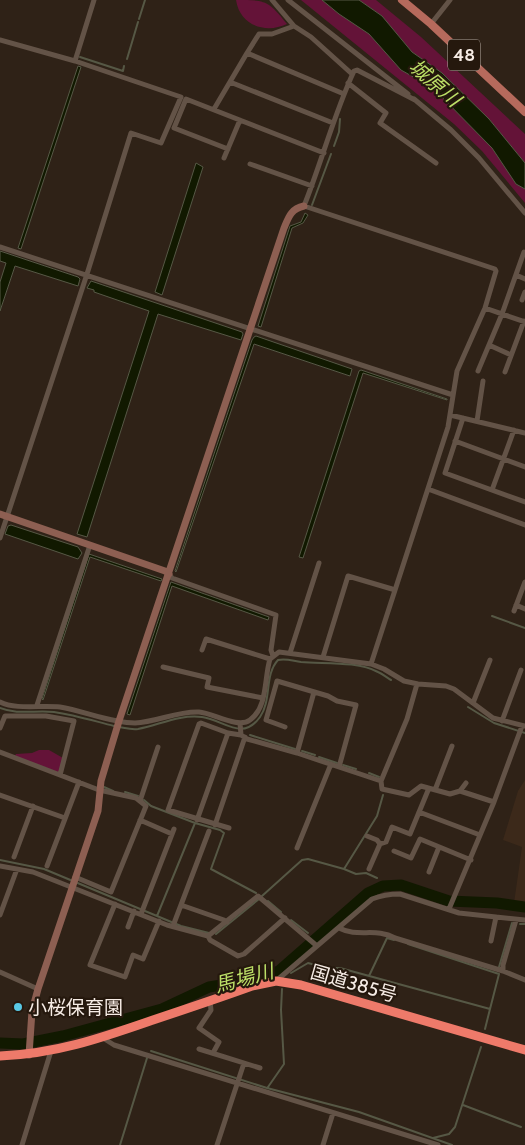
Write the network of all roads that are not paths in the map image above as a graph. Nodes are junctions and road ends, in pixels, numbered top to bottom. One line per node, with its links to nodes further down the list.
1 (94, 0): 12 (street)
2 (272, 0): 9 (street)
3 (288, 0): 17 (street)
4 (402, 0): 8 (main road, 48)
5 (440, 0): 7 (street)
6 (450, 0): 7 (street)
7 (446, 6): 8 (street)
8 (431, 24): 19 (main road, 48)
9 (294, 26): 11 (street); 13 (street)
10 (0, 40): 12 (street)
11 (247, 52): 14 (street); 16 (street)
12 (76, 61): 32 (street)
13 (352, 74): 15 (street); 17 (street)
14 (230, 82): 18 (street); 21 (street)
15 (348, 83): 16 (street); 25 (street)
16 (344, 94): 21 (street)
17 (415, 100): 29 (street)
18 (214, 109): 20 (street); 22 (street)
19 (525, 112)
20 (240, 120): 22 (street); 23 (street)
21 (333, 123): 23 (street)
22 (228, 149): 24 (street)
23 (324, 153): 27 (street)
24 (224, 158)
25 (436, 163)
26 (250, 164): 27 (street)
27 (312, 186): 28 (street)
28 (304, 206): 37 (street); 40 (street)
29 (525, 213)
30 (0, 247): 32 (street)
31 (524, 252): 33 (street)
32 (87, 274): 40 (street); 58 (street)
33 (516, 275): 34 (street); 38 (street)
34 (525, 279)
35 (525, 292): 36 (street)
36 (522, 300)
37 (485, 308): 38 (street); 46 (street)
38 (502, 314): 39 (street); 41 (street)
39 (524, 321): 42 (street)
40 (250, 328): 46 (street); 63 (street)
41 (489, 345): 42 (street); 43 (street)
42 (511, 355): 44 (street)
43 (478, 371)
44 (504, 372)
45 (483, 381): 49 (street)
46 (453, 395): 47 (street)
47 (450, 415): 48 (street); 55 (street)
48 (463, 418): 49 (street); 52 (street)
49 (477, 421): 50 (street)
50 (514, 430): 51 (street); 53 (street)
51 (525, 433)
52 (455, 441): 53 (street); 56 (street)
53 (504, 458): 54 (street); 56 (street)
54 (525, 467)
55 (428, 489): 59 (street); 72 (street)
56 (492, 490): 57 (street)
57 (525, 502)
58 (3, 515): 60 (street); 61 (street)
59 (525, 525)
60 (0, 538)
61 (90, 545): 63 (street); 80 (street)
62 (319, 563): 68 (street)
63 (169, 574): 70 (street); 83 (street)
64 (525, 582): 66 (street)
65 (392, 590): 69 (street)
66 (525, 609)
67 (202, 650): 70 (street)
68 (290, 653): 69 (street); 70 (street)
69 (322, 657): 72 (street)
70 (271, 658): 78 (street)
71 (490, 660): 79 (street)
72 (371, 664): 75 (street)
73 (163, 667): 78 (street)
74 (521, 670): 82 (street)
75 (417, 684): 79 (street); 96 (street)
76 (314, 692): 78 (street); 92 (street); 94 (street)
77 (0, 702): 80 (street)
78 (265, 703): 85 (street); 87 (street)
79 (473, 703): 82 (street)
80 (37, 705): 83 (street)
81 (201, 718): 83 (street); 87 (street); 88 (street); 110 (street)
82 (502, 721): 84 (street)
83 (118, 725): 100 (street)
84 (523, 726): 105 (street)
85 (285, 727)
86 (0, 728): 95 (street)
87 (241, 731): 88 (street); 92 (street); 111 (street)
88 (228, 732): 110 (street)
89 (452, 746): 101 (street)
90 (158, 747): 104 (street)
91 (0, 752): 95 (street)
92 (297, 753): 93 (street)
93 (332, 764): 94 (street); 118 (street)
94 (339, 767): 96 (street)
95 (60, 775): 97 (street)
96 (381, 780): 99 (street)
97 (78, 782): 100 (street); 108 (street)
98 (466, 783): 102 (street)
99 (429, 788): 101 (street); 107 (street)
100 (99, 790): 104 (street); 127 (street)
101 (435, 790): 102 (street)
102 (460, 791): 105 (street)
103 (0, 795): 106 (street)
104 (140, 801): 109 (street)
105 (494, 802): 115 (street)
106 (33, 806): 108 (street); 120 (street)
107 (419, 812): 115 (street); 116 (street)
108 (65, 818): 123 (street)
109 (140, 820): 127 (street); 132 (street)
110 (198, 820): 111 (street)
111 (215, 825): 112 (street)
112 (228, 828)
113 (209, 832): 129 (street)
114 (367, 836): 116 (street)
115 (480, 836): 121 (street)
116 (380, 844): 125 (street)
117 (439, 847): 119 (street); 121 (street); 126 (street)
118 (297, 848)
119 (394, 851)
120 (14, 856)
121 (471, 860): 130 (street)
122 (0, 866): 124 (street)
123 (47, 866)
124 (17, 869): 127 (street); 133 (street)
125 (369, 869)
126 (429, 872)
127 (74, 882): 128 (street); 150 (street)
128 (115, 904): 131 (street); 138 (street)
129 (181, 905): 139 (street); 140 (street)
130 (449, 909): 134 (street); 142 (street)
131 (134, 911): 132 (street); 141 (street)
132 (143, 911): 138 (street)
133 (0, 915)
134 (496, 917): 136 (street); 144 (street)
135 (285, 918): 139 (street); 143 (street); 145 (street)
136 (516, 920): 137 (street); 146 (street)
137 (525, 920)
138 (159, 921): 140 (street)
139 (227, 922): 143 (street)
140 (174, 924): 143 (street)
141 (128, 927)
142 (339, 928): 145 (street); 146 (street)
143 (208, 936)
144 (490, 941)
145 (317, 946): 149 (street)
146 (503, 971): 148 (street)
147 (1, 974): 150 (street)
148 (525, 980)
149 (276, 981): 151 (highway, 国道385号); 154 (highway, 国道385号)
150 (38, 989): 156 (street)
151 (210, 1001): 152 (highway, 国道385号); 157 (street)
152 (103, 1038): 155 (highway, 国道385号); 161 (street)
153 (198, 1049): 157 (street)
154 (525, 1050)
155 (51, 1051): 156 (highway, 国道385号); 163 (street)
156 (29, 1052): 158 (highway, 国道385号)
157 (213, 1053): 159 (street)
158 (0, 1056)
159 (244, 1063): 160 (street); 161 (street)
160 (260, 1068)
161 (237, 1083): 162 (street); 164 (street)
162 (333, 1113): 165 (street); 166 (street)
163 (22, 1145)
164 (217, 1145)
165 (323, 1145)
166 (438, 1145)

